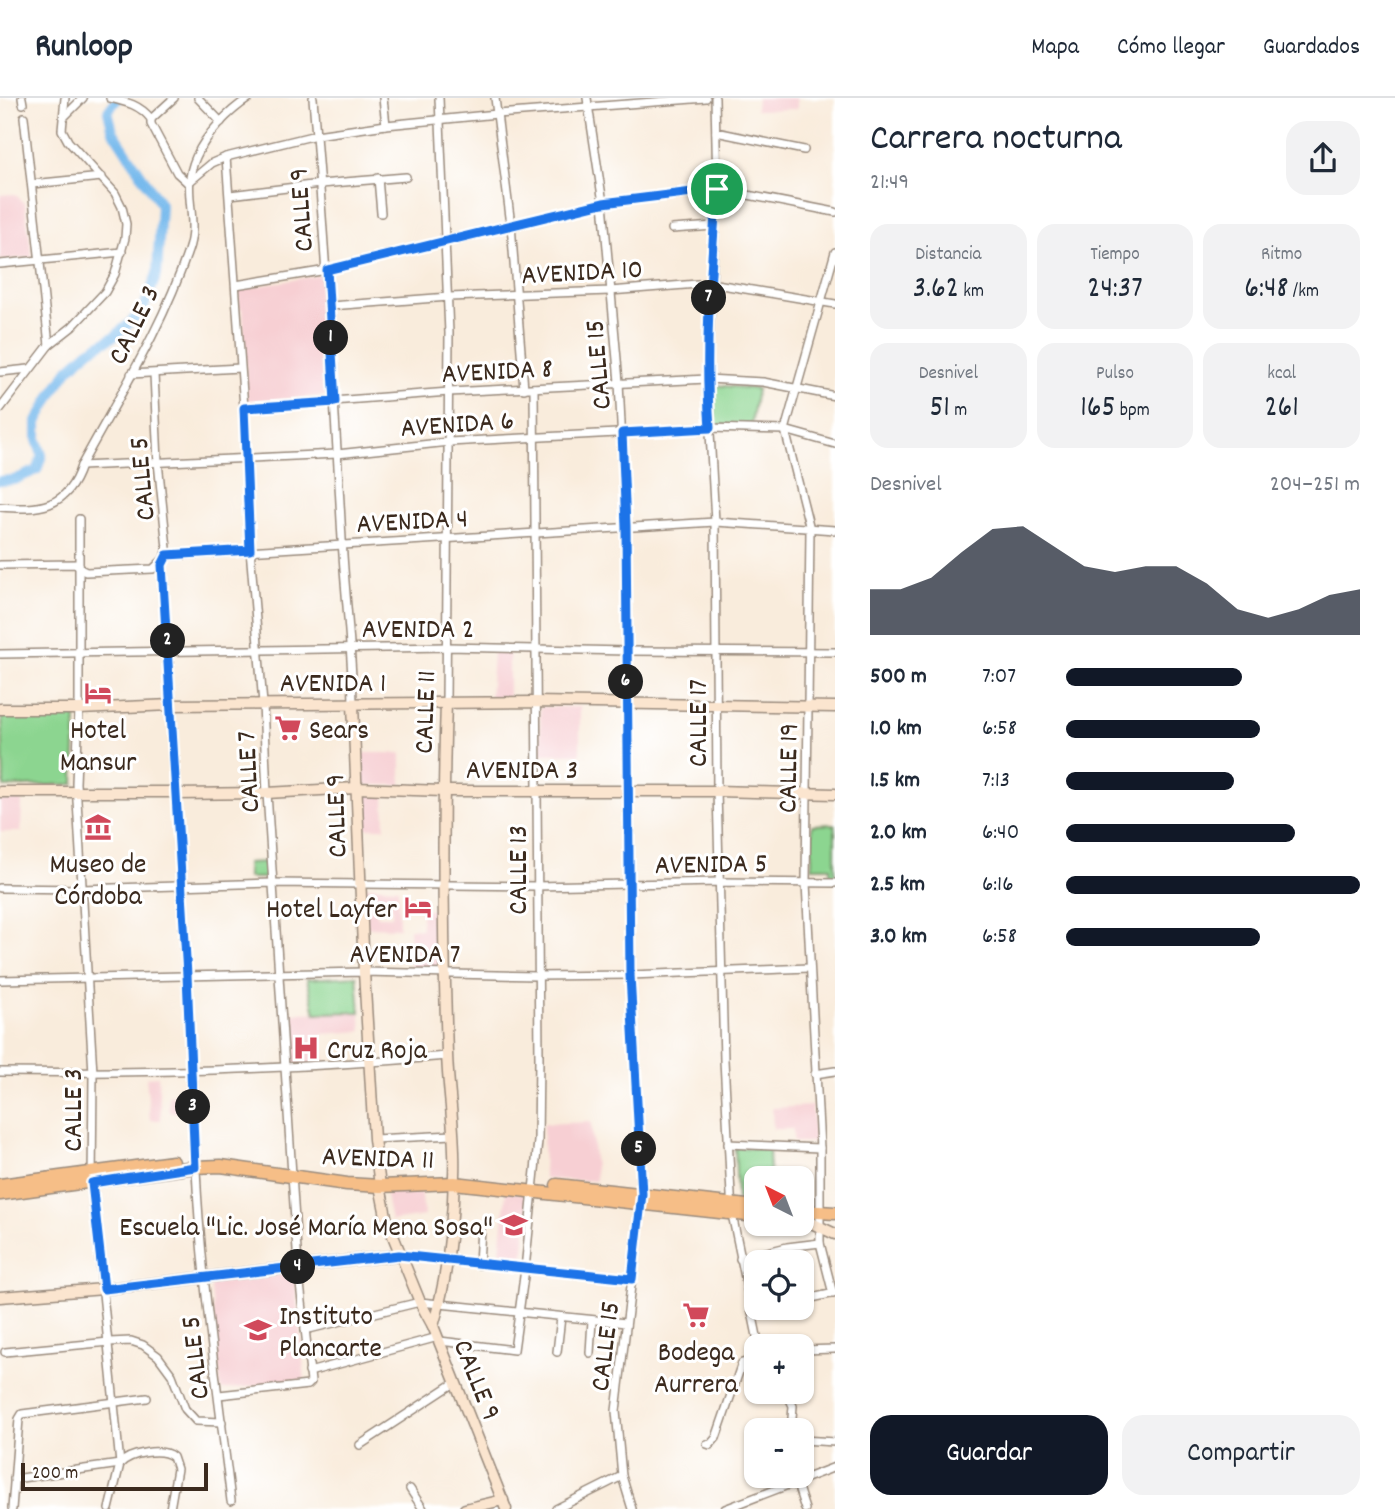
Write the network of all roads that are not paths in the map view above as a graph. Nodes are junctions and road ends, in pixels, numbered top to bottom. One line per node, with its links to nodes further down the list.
1 (65, 98): 17 (street)
2 (83, 98): 17 (street)
3 (110, 98): 18 (street)
4 (174, 98): 18 (street)
5 (198, 98): 20 (street)
6 (249, 98): 20 (street)
7 (313, 98): 23 (street, CALLE 9)
8 (383, 98): 21 (street)
9 (439, 98): 19 (street, CALLE 11)
10 (495, 98): 15 (street)
11 (587, 98): 14 (street, CALLE 15)
12 (706, 98): 14 (street)
13 (715, 98): 22 (street, CALLE 17)
14 (589, 107): 15 (street); 34 (street, CALLE 15)
15 (497, 114): 19 (street); 37 (street)
16 (23, 117): 30 (street)
17 (63, 118): 26 (street)
18 (152, 120): 29 (street)
19 (441, 120): 21 (street); 40 (street, CALLE 11)
20 (221, 122): 29 (street)
21 (386, 125): 23 (street)
22 (716, 132): 24 (street); 32 (street, CALLE 17)
23 (316, 135): 25 (street); 31 (street, CALLE 9)
24 (804, 150)
25 (226, 157): 29 (street); 33 (street, CALLE 7)
26 (102, 177): 30 (street); 41 (street)
27 (406, 177): 28 (street)
28 (378, 178): 31 (street); 36 (street)
29 (188, 183): 58 (street, CALLE 3)
30 (32, 184): 43 (street)
31 (320, 184): 33 (street); 45 (street, CALLE 9)
32 (717, 189): 34 (street); 35 (street); 38 (street, CALLE 17)
33 (230, 195): 47 (street, CALLE 7)
34 (603, 203): 37 (street); 48 (street, CALLE 15)
35 (835, 212)
36 (382, 213)
37 (511, 225): 40 (street); 49 (street)
38 (714, 226): 39 (street); 46 (street, CALLE 17)
39 (672, 229)
40 (446, 242): 45 (street); 50 (street, CALLE 11)
41 (122, 252): 43 (street); 54 (street)
42 (835, 252): 51 (street)
43 (39, 260): 44 (street); 54 (street)
44 (0, 264)
45 (327, 270): 47 (street); 53 (street, CALLE 9)
46 (710, 283): 48 (street, AVENIDA 10); 51 (street, AVENIDA 10); 60 (street, CALLE 17)
47 (236, 285): 55 (street, CALLE 7)
48 (610, 291): 49 (street, AVENIDA 10); 61 (street, CALLE 15)
49 (518, 295): 50 (street, AVENIDA 10); 63 (street)
50 (449, 297): 53 (street, AVENIDA 10); 65 (street, CALLE 11)
51 (820, 302): 52 (street, AVENIDA 10); 64 (street)
52 (835, 304)
53 (330, 306): 67 (street, CALLE 9)
54 (49, 345): 56 (street)
55 (240, 368): 59 (street); 68 (street, CALLE 7)
56 (29, 369): 57 (street); 69 (street)
57 (0, 372)
58 (131, 374): 59 (street); 79 (street, CALLE 3)
59 (154, 374): 78 (street, CALLE 5)
60 (706, 379): 61 (street, AVENIDA 8); 64 (street, AVENIDA 8); 70 (street, CALLE 17)
61 (619, 382): 62 (street, AVENIDA 8); 72 (street, CALLE 15)
62 (534, 388): 63 (street, AVENIDA 8); 73 (street, CALLE 13)
63 (524, 389): 65 (street, AVENIDA 8)
64 (797, 389): 66 (street, AVENIDA 8); 71 (street)
65 (449, 391): 67 (street, AVENIDA 8); 74 (street, CALLE 11)
66 (835, 396)
67 (335, 402): 68 (street, AVENIDA 8); 76 (street, CALLE 9)
68 (244, 408): 77 (street, CALLE 7)
69 (0, 409)
70 (710, 428): 71 (street, AVENIDA 6); 72 (street, AVENIDA 6); 82 (street, CALLE 17)
71 (785, 430): 75 (street, AVENIDA 6); 84 (street, CALLE 19)
72 (622, 433): 73 (street, AVENIDA 6); 83 (street, CALLE 15)
73 (535, 438): 74 (street, AVENIDA 6); 86 (street, CALLE 13)
74 (449, 442): 76 (street, AVENIDA 6); 87 (street, CALLE 11)
75 (835, 444)
76 (337, 454): 77 (street, AVENIDA 6); 88 (street, CALLE 9)
77 (245, 459): 78 (street, AVENIDA 6); 89 (street, CALLE 7)
78 (158, 462): 79 (street, AVENIDA 6); 90 (street, CALLE 5)
79 (81, 466): 80 (street, CALLE 3)
80 (0, 507)
81 (79, 519): 91 (street)
82 (715, 522): 83 (street, AVENIDA 4); 84 (street, AVENIDA 4); 97 (street, CALLE 17)
83 (626, 526): 86 (street, AVENIDA 4); 98 (street, CALLE 15)
84 (810, 529): 85 (street, AVENIDA 4); 99 (street, CALLE 19)
85 (835, 530)
86 (535, 532): 87 (street, AVENIDA 4); 95 (street, CALLE 13)
87 (447, 538): 88 (street, AVENIDA 4); 93 (street, CALLE 11)
88 (342, 544): 89 (street, AVENIDA 4); 94 (street, CALLE 9)
89 (250, 550): 90 (street, AVENIDA 4); 96 (street, CALLE 7)
90 (167, 555): 91 (street, AVENIDA 4); 101 (street, CALLE 5)
91 (78, 564): 92 (street, AVENIDA 4); 103 (street)
92 (0, 565)
93 (448, 647): 94 (street, AVENIDA 2); 95 (street, AVENIDA 2); 105 (street, CALLE 11)
94 (352, 648): 96 (street, AVENIDA 2); 107 (street, CALLE 9)
95 (536, 649): 98 (street, AVENIDA 2); 104 (street, CALLE 13)
96 (260, 650): 101 (street, AVENIDA 2); 106 (street, CALLE 7)
97 (717, 650): 98 (street, AVENIDA 2); 99 (street, AVENIDA 2); 109 (street, CALLE 17)
98 (626, 651): 108 (street, CALLE 15)
99 (808, 651): 100 (street, AVENIDA 2); 112 (street, CALLE 19)
100 (835, 652)
101 (169, 653): 103 (street, AVENIDA 2); 110 (street, CALLE 5)
102 (0, 654): 103 (street, AVENIDA 2)
103 (79, 654): 114 (street)
104 (535, 702): 105 (main road, AVENIDA 1); 108 (main road, AVENIDA 1); 117 (street, CALLE 13)
105 (446, 703): 107 (main road, AVENIDA 1); 116 (main road, CALLE 11)
106 (263, 704): 107 (main road, AVENIDA 1); 110 (main road, AVENIDA 1); 122 (street, CALLE 7)
107 (353, 704): 115 (main road, CALLE 9)
108 (626, 704): 109 (main road, AVENIDA 1); 121 (street, CALLE 15)
109 (717, 704): 112 (main road, AVENIDA 1); 118 (street, CALLE 17)
110 (171, 705): 114 (main road, AVENIDA 1); 123 (street, CALLE 5)
111 (835, 706): 112 (main road, AVENIDA 1)
112 (808, 707): 124 (street, CALLE 19)
113 (0, 709): 114 (main road, AVENIDA 1)
114 (79, 709): 120 (street, CALLE 3)
115 (356, 788): 116 (main road, AVENIDA 3); 122 (main road, AVENIDA 3); 128 (main road, CALLE 9)
116 (443, 791): 117 (main road, AVENIDA 3); 132 (main road, CALLE 11)
117 (537, 791): 121 (main road, AVENIDA 3); 134 (street, CALLE 13)
118 (717, 791): 121 (main road, AVENIDA 3); 124 (main road, AVENIDA 3); 126 (street, CALLE 17)
119 (0, 792): 120 (main road, AVENIDA 3)
120 (76, 792): 123 (main road, AVENIDA 3); 136 (street, CALLE 3)
121 (627, 792): 133 (street, CALLE 15)
122 (267, 793): 123 (main road, AVENIDA 3); 127 (street, CALLE 7)
123 (176, 794): 131 (street, CALLE 5)
124 (806, 794): 125 (main road, AVENIDA 3); 129 (street, CALLE 19)
125 (835, 794)
126 (719, 882): 129 (street, AVENIDA 5); 133 (street, AVENIDA 5); 138 (street, CALLE 17)
127 (273, 883): 128 (street, AVENIDA 5); 131 (street, AVENIDA 5); 141 (street, CALLE 7)
128 (359, 883): 132 (street, AVENIDA 5); 139 (main road, CALLE 9)
129 (806, 883): 130 (street, AVENIDA 5); 137 (street, CALLE 19)
130 (835, 883)
131 (182, 884): 136 (street, AVENIDA 5); 142 (street, CALLE 5)
132 (445, 884): 134 (street, AVENIDA 5); 140 (main road, CALLE 11)
133 (629, 884): 134 (street, AVENIDA 5); 143 (street, CALLE 15)
134 (537, 886): 144 (street, CALLE 13)
135 (0, 888): 136 (street, AVENIDA 5)
136 (81, 889): 145 (street, CALLE 3)
137 (809, 968): 138 (street, AVENIDA 7); 154 (street, CALLE 19)
138 (721, 970): 143 (street, AVENIDA 7); 157 (street, CALLE 17)
139 (363, 972): 140 (street, AVENIDA 7); 141 (street, AVENIDA 7); 148 (main road, CALLE 9)
140 (446, 973): 144 (street, AVENIDA 7); 147 (main road, CALLE 11)
141 (279, 974): 142 (street, AVENIDA 7); 149 (street, CALLE 7)
142 (187, 975): 145 (street, AVENIDA 7); 150 (street, CALLE 5)
143 (630, 975): 144 (street, AVENIDA 7); 167 (street, CALLE 15)
144 (537, 976): 165 (street, CALLE 13)
145 (86, 979): 146 (street, AVENIDA 7); 153 (street, CALLE 3)
146 (0, 980)
147 (447, 1056): 148 (street); 155 (main road, CALLE 11)
148 (370, 1062): 149 (street); 156 (main road, CALLE 9)
149 (284, 1065): 150 (street); 160 (street, CALLE 7)
150 (192, 1070): 153 (street); 159 (street, CALLE 5)
151 (835, 1071): 154 (street)
152 (0, 1072): 153 (street)
153 (93, 1073): 161 (street, CALLE 3)
154 (815, 1074): 158 (street, CALLE 19)
155 (453, 1135): 156 (street); 162 (main road, CALLE 11)
156 (374, 1139): 163 (main road, CALLE 9)
157 (728, 1144): 158 (street); 169 (street, CALLE 17)
158 (820, 1148): 173 (street, CALLE 19)
159 (195, 1163): 160 (main road, AVENIDA 11); 161 (main road, AVENIDA 11); 184 (street, CALLE 5)
160 (293, 1173): 163 (main road, AVENIDA 11); 182 (street, CALLE 7)
161 (92, 1177): 164 (main road, AVENIDA 11); 166 (main road, AVENIDA 11); 187 (street, CALLE 3)
162 (454, 1179): 163 (main road, AVENIDA 11); 165 (main road, AVENIDA 11); 180 (main road, CALLE 11)
163 (380, 1182): 178 (main road, CALLE 9)
164 (0, 1185)
165 (534, 1186): 167 (main road, AVENIDA 11); 183 (street, CALLE 13)
166 (0, 1194)
167 (641, 1199): 169 (main road, AVENIDA 11); 186 (street, CALLE 15)
168 (744, 1208): 169 (main road, AVENIDA 11)
169 (731, 1210): 170 (main road, AVENIDA 11); 179 (street, CALLE 17)
170 (744, 1213)
171 (835, 1213): 173 (main road)
172 (814, 1219): 173 (main road)
173 (820, 1220): 174 (main road); 176 (main road); 177 (street, CALLE 19)
174 (835, 1221)
175 (481, 1227): 181 (street)
176 (835, 1234)
177 (820, 1242): 179 (street); 188 (street, CALLE 19)
178 (399, 1255): 180 (street); 182 (main road); 191 (main road, CALLE 9)
179 (740, 1259): 185 (street, CALLE 17)
180 (447, 1260): 181 (street); 192 (main road, CALLE 11)
181 (479, 1265): 183 (street)
182 (298, 1266): 184 (main road); 197 (street, CALLE 7)
183 (525, 1269): 186 (street); 193 (street, CALLE 13)
184 (205, 1278): 187 (main road); 208 (street, CALLE 5)
185 (744, 1278)
186 (632, 1279): 196 (street, CALLE 15)
187 (104, 1289): 189 (main road); 199 (street, CALLE 3)
188 (834, 1294): 190 (street)
189 (0, 1297)
190 (814, 1298)
191 (420, 1302): 192 (street); 197 (street); 198 (main road, CALLE 9)
192 (441, 1303): 193 (street); 198 (main road, CALLE 11)
193 (520, 1311): 194 (street); 198 (street, CALLE 13)
194 (561, 1317): 195 (street); 203 (street)
195 (592, 1320): 196 (street); 204 (street)
196 (626, 1323): 219 (street, CALLE 15)
197 (305, 1330): 206 (street, CALLE 7)
198 (437, 1335): 206 (street); 207 (main road, CALLE 9)
199 (109, 1342): 202 (street); 210 (street, CALLE 3); 211 (street)
200 (835, 1349): 201 (street)
201 (814, 1350)
202 (5, 1352)
203 (557, 1352)
204 (590, 1353)
205 (744, 1362): 214 (street)
206 (309, 1372): 208 (street, CALLE 7)
207 (456, 1382): 215 (street); 225 (main road, CALLE 9)
208 (219, 1395): 211 (street, CALLE 5)
209 (147, 1398): 210 (street)
210 (114, 1401): 216 (street, CALLE 3); 220 (street)
211 (222, 1422): 224 (street, CALLE 5)
212 (814, 1441): 213 (street)
213 (835, 1442)
214 (707, 1444)
215 (360, 1445)
216 (120, 1464): 220 (street); 227 (street, CALLE 3); 228 (street)
217 (835, 1467): 218 (street)
218 (814, 1473)
219 (622, 1476): 231 (street); 232 (street, CALLE 15)
220 (14, 1479): 226 (street)
221 (774, 1488): 233 (street)
222 (798, 1488): 234 (street)
223 (410, 1489): 229 (street)
224 (231, 1501)
225 (505, 1505): 230 (main road)
226 (12, 1509)
227 (109, 1509)
228 (170, 1509)
229 (423, 1509)
230 (465, 1509)
231 (556, 1509)
232 (632, 1509)
233 (725, 1509)
234 (805, 1509)

